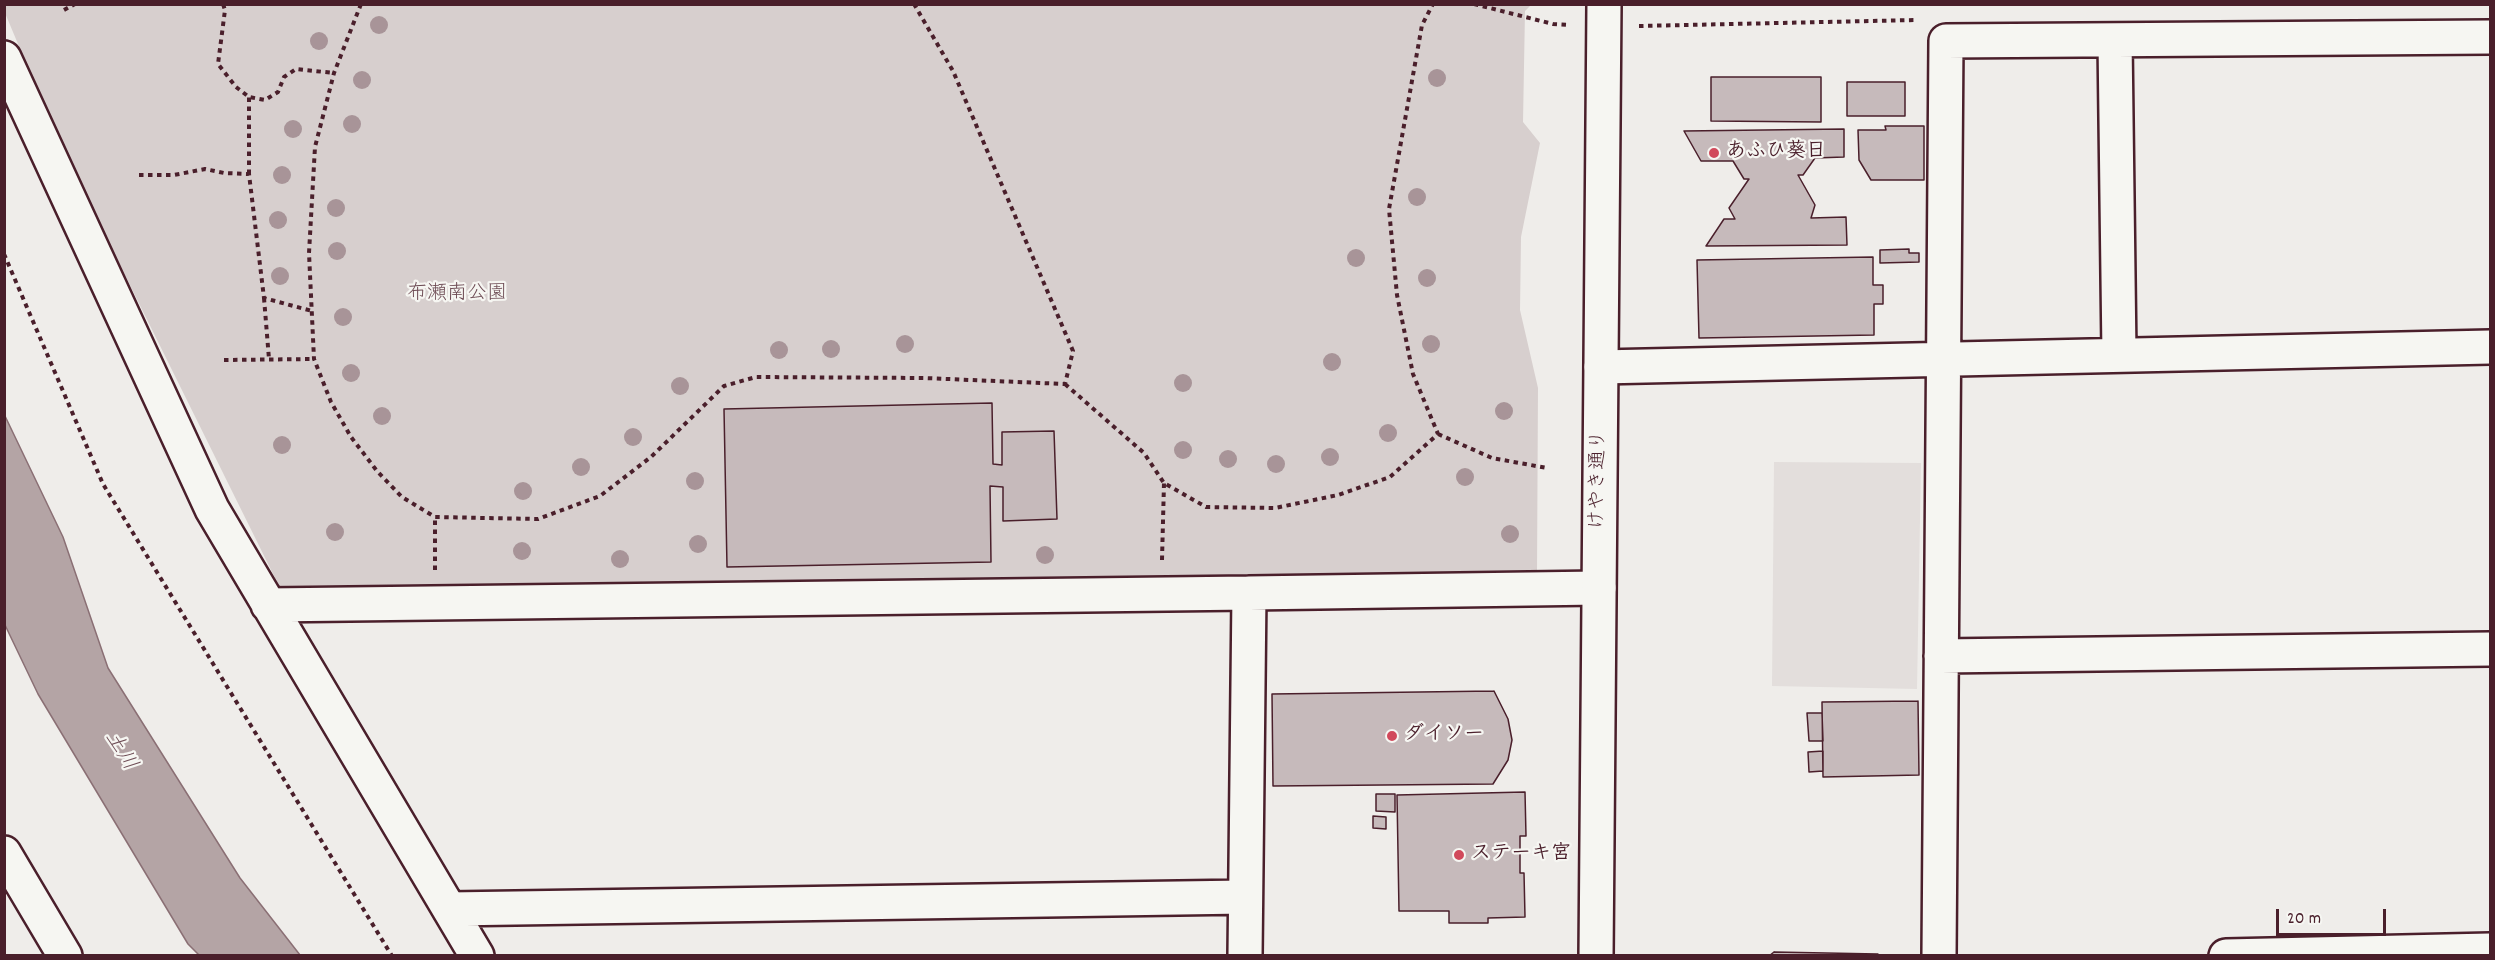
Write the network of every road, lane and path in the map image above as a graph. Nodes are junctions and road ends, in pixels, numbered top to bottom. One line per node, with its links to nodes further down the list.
1 (75, 4): 8 (path)
2 (224, 4): 14 (path)
3 (361, 4): 13 (path)
4 (914, 4): 27 (path)
5 (1433, 4): 28 (path)
6 (1474, 4): 9 (path)
7 (1604, 4): 26 (street, けやき通り)
8 (64, 10)
9 (1553, 24)
10 (2490, 37): 11 (street)
11 (2115, 40): 21 (street); 24 (street)
12 (4, 58): 36 (street)
13 (334, 73): 14 (path); 19 (path)
14 (249, 97): 15 (path)
15 (249, 174): 16 (path); 18 (path)
16 (139, 175)
17 (4, 254): 44 (path)
18 (264, 298): 19 (path); 22 (path)
19 (312, 311): 23 (path)
20 (2490, 347): 21 (street)
21 (2119, 355): 24 (street)
22 (269, 359): 23 (path); 25 (path)
23 (314, 359): 31 (path)
24 (1943, 359): 26 (street); 38 (street)
25 (224, 360)
26 (1601, 367): 33 (street, けやき通り)
27 (1065, 384): 30 (path); 31 (path)
28 (1438, 434): 29 (path); 30 (path)
29 (1547, 468)
30 (1164, 483): 32 (path)
31 (435, 517): 35 (path)
32 (1175, 587): 34 (street); 35 (street)
33 (1599, 588): 34 (street); 47 (street, けやき通り)
34 (1248, 593): 40 (street)
35 (435, 603): 36 (street)
36 (268, 605): 41 (street)
37 (2490, 648): 38 (street)
38 (1941, 656): 48 (street)
39 (4, 853): 43 (street)
40 (1245, 897): 41 (street); 46 (street)
41 (449, 909): 45 (street)
42 (2490, 950): 49 (street)
43 (64, 956)
44 (392, 956)
45 (477, 956)
46 (1245, 956)
47 (1596, 956)
48 (1939, 956)
49 (2226, 956)

